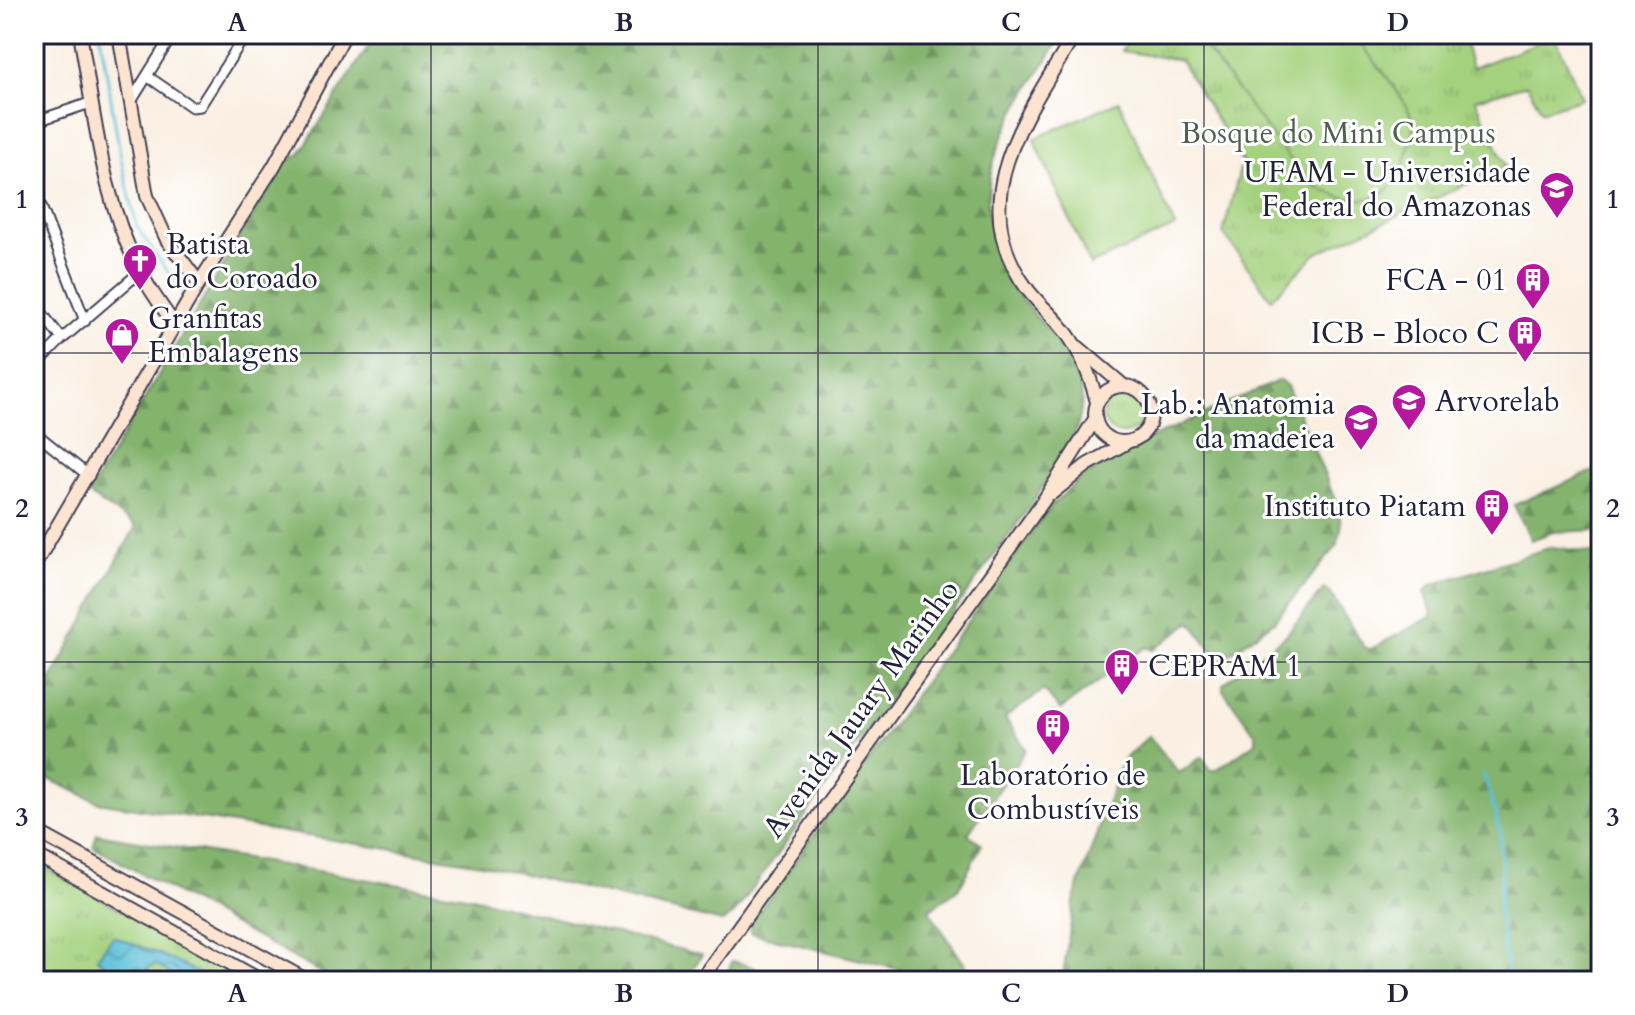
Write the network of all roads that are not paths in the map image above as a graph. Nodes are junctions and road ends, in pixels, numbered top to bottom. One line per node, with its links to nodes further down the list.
1 (42, 34): 8 (street)
2 (80, 34): 10 (street)
3 (119, 34): 11 (street)
4 (173, 34): 9 (street)
5 (246, 34): 9 (street)
6 (345, 34): 15 (street)
7 (1075, 34): 20 (street)
8 (34, 38)
9 (147, 76): 11 (street)
10 (90, 103): 12 (street); 14 (street)
11 (130, 103): 15 (street)
12 (36, 117)
13 (34, 188): 17 (street)
14 (140, 272): 17 (street); 18 (street)
15 (199, 283): 18 (street)
16 (34, 303): 19 (street)
17 (85, 321): 19 (street)
18 (175, 325): 27 (street)
19 (62, 339): 21 (street)
20 (1074, 344): 22 (street); 23 (street)
21 (34, 367)
22 (1124, 386): 23 (street); 26 (street)
23 (1097, 402): 24 (street)
24 (1095, 419): 26 (street); 28 (street, Avenida Jauary Marinho)
25 (34, 432): 27 (street)
26 (1127, 442): 28 (street, Avenida Jauary Marinho)
27 (89, 476): 29 (street)
28 (1044, 500): 32 (street, Avenida Jauary Marinho)
29 (35, 562)
30 (34, 830): 34 (street)
31 (34, 854): 33 (street)
32 (722, 948): 35 (street, Avenida Jauary Marinho); 36 (street, Avenida Jauary Marinho)
33 (262, 981)
34 (308, 981)
35 (700, 981)
36 (709, 981)

